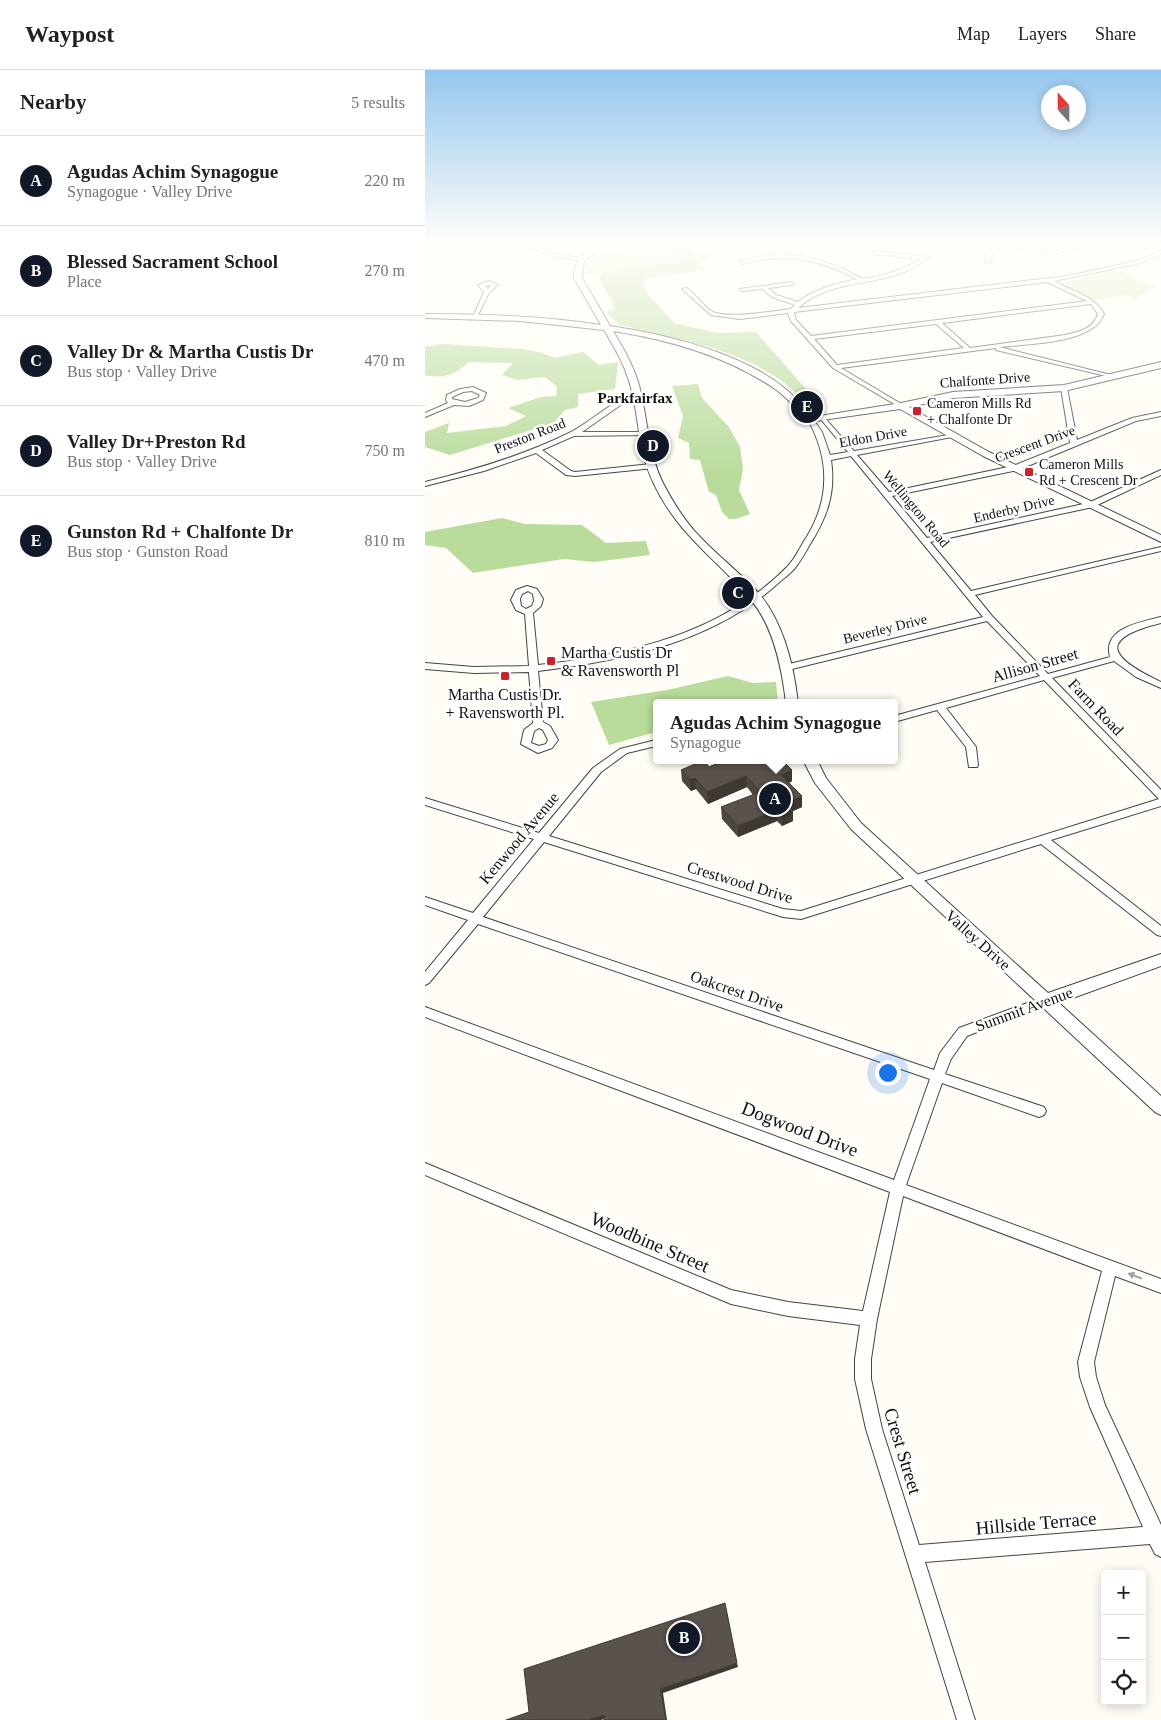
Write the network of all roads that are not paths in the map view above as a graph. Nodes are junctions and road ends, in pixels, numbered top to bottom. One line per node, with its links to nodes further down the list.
1 (520, 320): 8 (street)
2 (597, 320): 8 (street)
3 (603, 320): 9 (street)
4 (793, 320): 11 (street)
5 (953, 320): 7 (street)
6 (1099, 320): 13 (street)
7 (938, 322): 11 (street); 14 (street)
8 (587, 326): 9 (street)
9 (609, 328): 10 (street); 12 (street)
10 (633, 333): 12 (street); 25 (street)
11 (810, 338): 16 (street)
12 (616, 342): 19 (street)
13 (989, 347): 14 (street); 17 (street)
14 (968, 350): 16 (street)
15 (1161, 365): 17 (street, Chalfonte Drive)
16 (835, 367): 21 (street)
17 (1113, 376): 18 (street, Chalfonte Drive)
18 (1064, 388): 21 (street, Chalfonte Drive); 29 (street)
19 (637, 397): 26 (street, Preston Road); 27 (street)
20 (453, 403): 23 (street)
21 (901, 406): 24 (street, Chalfonte Drive); 28 (street)
22 (1161, 414): 29 (street, Crescent Drive)
23 (425, 415)
24 (823, 418): 25 (street, Chalfonte Drive); 31 (street, Wellington Road)
25 (811, 420): 32 (street)
26 (572, 434): 27 (street); 30 (street, Preston Road)
27 (643, 434): 33 (street)
28 (952, 435): 31 (street, Eldon Drive); 34 (street)
29 (1074, 444): 34 (street, Crescent Drive)
30 (536, 449): 33 (street); 36 (street, Preston Road)
31 (852, 454): 32 (street, Eldon Drive); 37 (street, Wellington Road)
32 (829, 458): 43 (street)
33 (651, 466): 43 (street)
34 (1015, 468): 37 (street, Crescent Drive); 38 (street)
35 (1161, 472): 38 (street, Enderby Drive)
36 (425, 484)
37 (886, 495): 40 (street, Wellington Road)
38 (1090, 505): 39 (street); 40 (street, Enderby Drive)
39 (1161, 539)
40 (925, 541): 42 (street, Wellington Road)
41 (1161, 549): 42 (street)
42 (969, 594): 45 (street, Wellington Road)
43 (757, 599): 49 (street); 50 (street)
44 (529, 613): 50 (street)
45 (989, 618): 49 (street, Beverley Drive); 51 (street, Farm Road)
46 (1161, 620): 47 (street)
47 (1115, 658): 51 (street, Allison Street); 52 (street)
48 (425, 666): 50 (street)
49 (788, 667): 53 (street)
50 (534, 669): 56 (street)
51 (1047, 678): 54 (street, Allison Street); 60 (street, Farm Road)
52 (1161, 686)
53 (792, 699)
54 (940, 707): 55 (street, Allison Street); 59 (street)
55 (898, 718)
56 (537, 724)
57 (653, 744): 63 (street, Kenwood Avenue)
58 (812, 764): 65 (street, Valley Drive)
59 (973, 765)
60 (1161, 796)
61 (425, 801): 63 (street, Crestwood Drive)
62 (1161, 802): 64 (street, Crestwood Drive)
63 (541, 837): 65 (street, Crestwood Drive); 67 (street, Kenwood Avenue)
64 (1042, 839): 65 (street, Crestwood Drive); 68 (street)
65 (911, 879): 71 (street, Valley Drive)
66 (425, 900): 67 (street, Oakcrest Drive)
67 (475, 917): 70 (street, Kenwood Avenue); 73 (street, Oakcrest Drive)
68 (1161, 932)
69 (1161, 960): 71 (street, Summit Avenue)
70 (425, 980)
71 (1045, 1001): 73 (street, Summit Avenue); 74 (street, Valley Drive)
72 (425, 1012): 77 (street, Dogwood Drive)
73 (938, 1077): 75 (street, Oakcrest Drive); 77 (street, Summit Avenue)
74 (1161, 1107)
75 (1039, 1111)
76 (425, 1169): 80 (street, Woodbine Street)
77 (898, 1187): 78 (street, Dogwood Drive); 80 (street, Crest Street)
78 (1110, 1266): 79 (street, Dogwood Drive, one-way to 78); 81 (street)
79 (1161, 1286)
80 (869, 1319): 82 (street, Crest Street)
81 (1159, 1539): 82 (street, Hillside Terrace)
82 (915, 1554): 83 (street, Crest Street)
83 (966, 1720)

